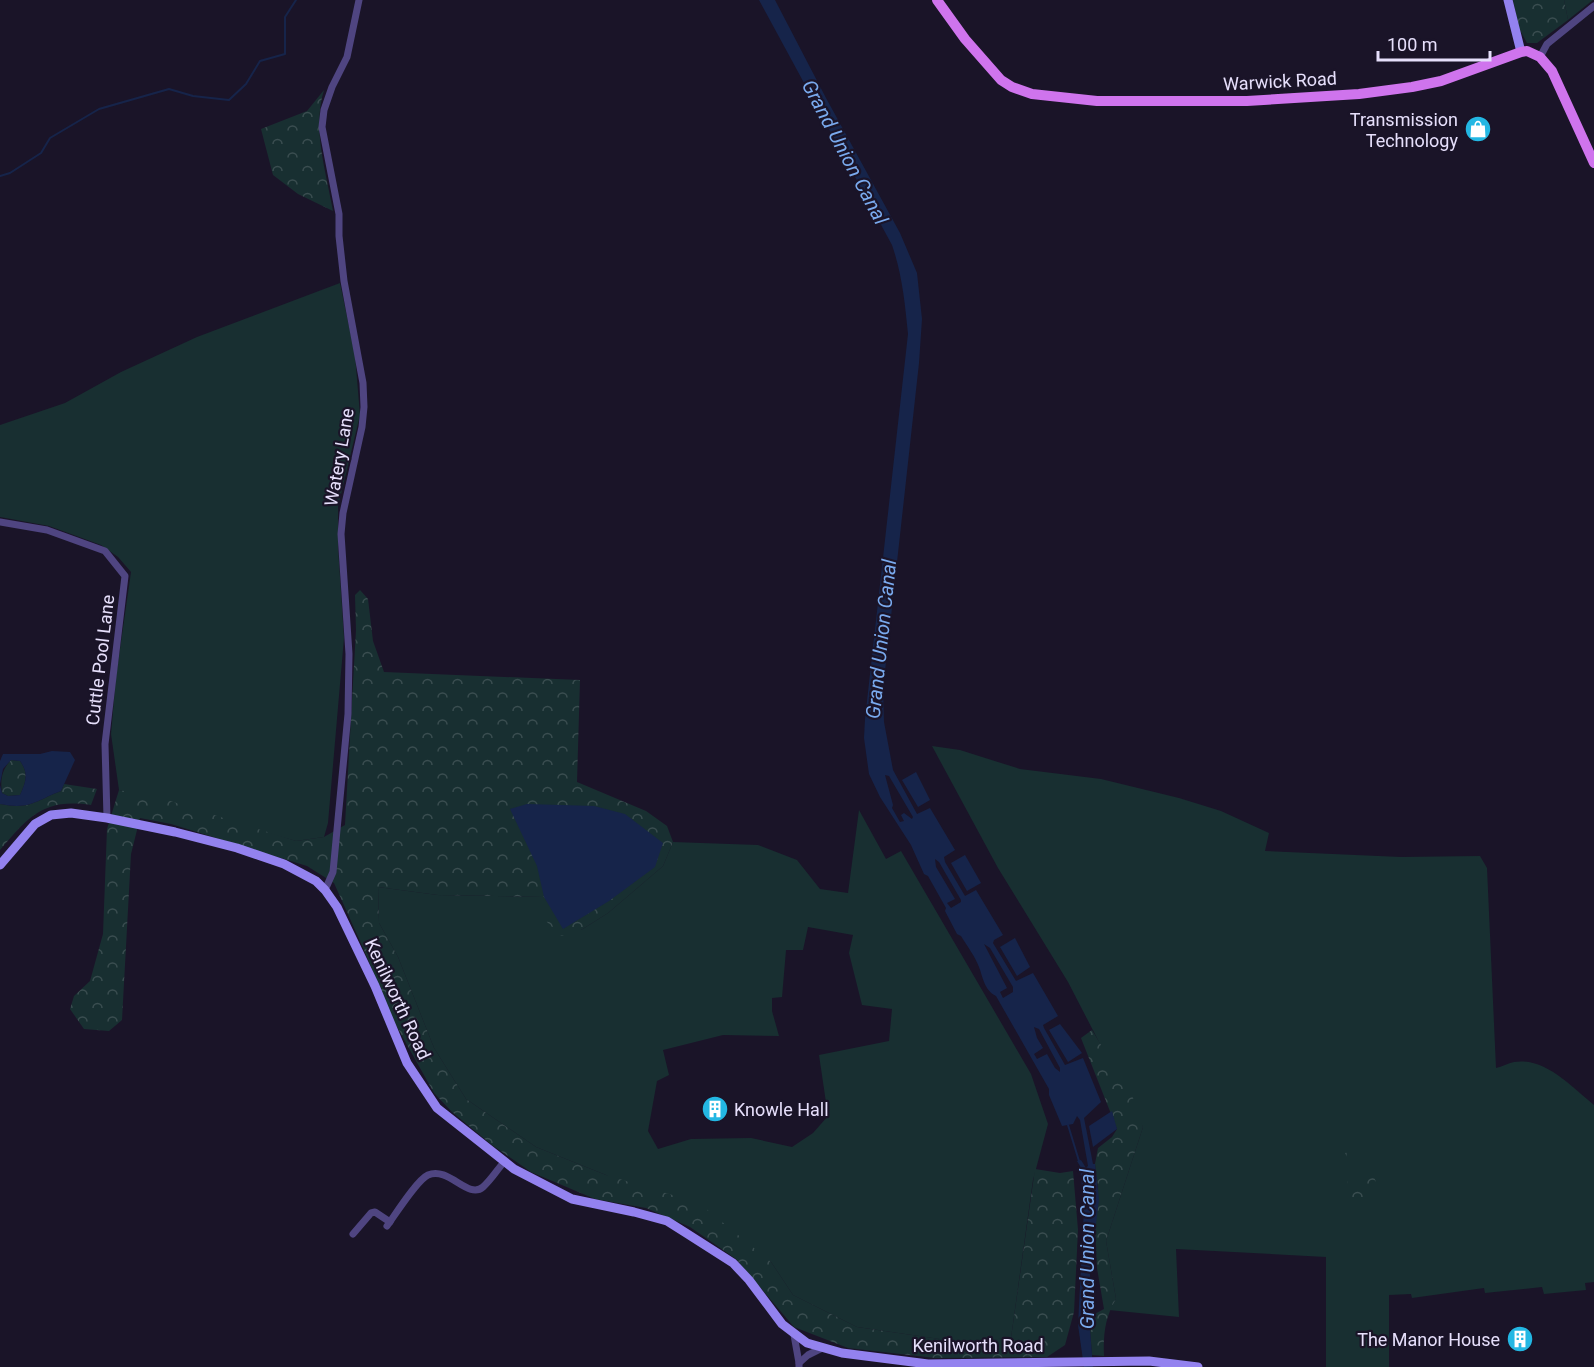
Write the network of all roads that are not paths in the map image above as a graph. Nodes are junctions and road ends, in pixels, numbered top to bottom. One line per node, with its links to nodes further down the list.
1 (359, 0): 11 (street, Watery Lane)
2 (937, 0): 5 (main road, Warwick Road)
3 (1508, 0): 5 (main road)
4 (1594, 6): 6 (street)
5 (1521, 52): 6 (main road)
6 (1540, 57): 7 (main road)
7 (1594, 163)
8 (0, 522): 9 (street, Cuttle Pool Lane)
9 (107, 818): 10 (main road, Kenilworth Road); 11 (main road, Kenilworth Road)
10 (0, 865)
11 (325, 890): 12 (main road, Kenilworth Road)
12 (504, 1162): 13 (street); 14 (main road, Kenilworth Road)
13 (353, 1234)
14 (794, 1335): 15 (main road, Kenilworth Road); 16 (street)
15 (822, 1348): 16 (street); 17 (main road, Kenilworth Road)
16 (799, 1365)
17 (1198, 1367)

